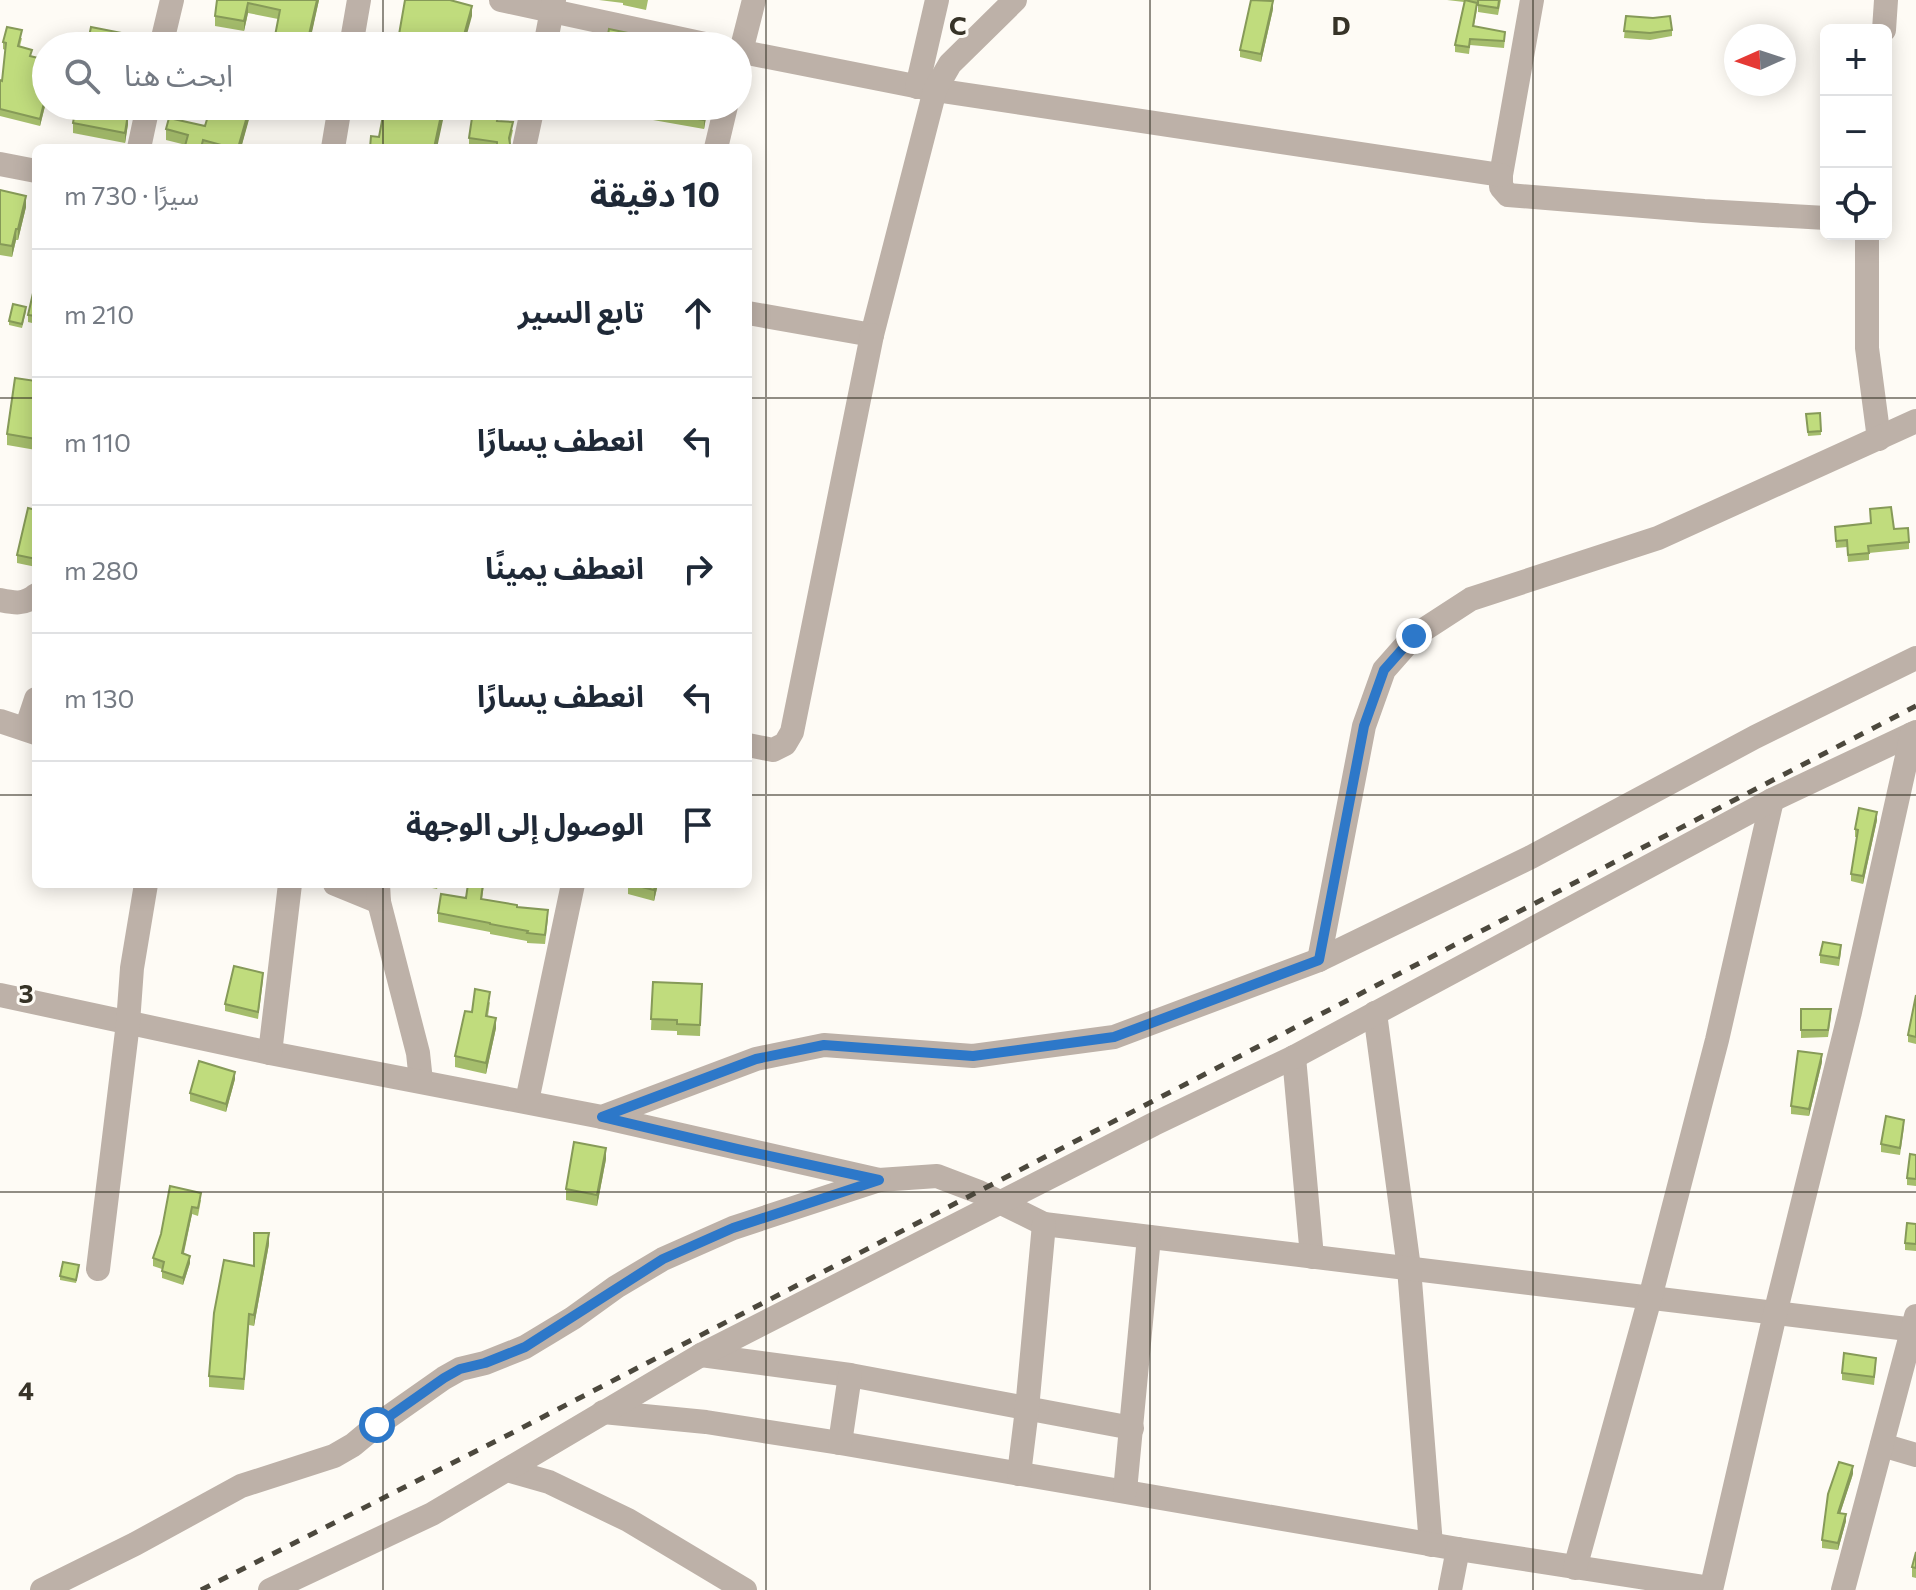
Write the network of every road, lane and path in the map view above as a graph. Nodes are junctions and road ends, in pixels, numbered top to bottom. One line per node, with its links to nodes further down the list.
1 (172, 0): 11 (street)
2 (359, 0): 12 (street)
3 (501, 0): 9 (street)
4 (754, 0): 15 (street)
5 (937, 0): 17 (street)
6 (1015, 0): 17 (street)
7 (1532, 0): 28 (street)
8 (1886, 0): 10 (street)
9 (553, 5): 13 (street); 14 (street)
10 (1884, 24)
11 (164, 32)
12 (353, 32)
13 (548, 32)
14 (659, 32)
15 (745, 32)
16 (752, 57): 17 (street)
17 (926, 89): 28 (street); 32 (street)
18 (145, 120): 22 (street)
19 (338, 120): 23 (street)
20 (530, 120): 24 (street)
21 (723, 120): 25 (street)
22 (140, 144)
23 (334, 144)
24 (525, 144)
25 (717, 144)
26 (0, 164): 27 (street)
27 (32, 170)
28 (1501, 175): 29 (street)
29 (1820, 218)
30 (1867, 240): 34 (street)
31 (752, 314): 32 (street)
32 (872, 335): 41 (street)
33 (1916, 421): 34 (street)
34 (1879, 439): 48 (street)
35 (0, 600): 36 (street)
36 (32, 601)
37 (1916, 658): 48 (street)
38 (0, 721): 39 (street)
39 (31, 731)
40 (1914, 733): 42 (street); 65 (street)
41 (752, 746)
42 (1772, 800): 50 (street); 64 (street)
43 (145, 888): 51 (street)
44 (290, 888): 52 (street)
45 (354, 888): 47 (street)
46 (572, 888): 55 (street)
47 (378, 893): 54 (street)
48 (1319, 960): 56 (street)
49 (0, 995): 51 (street)
50 (1375, 1013): 53 (street); 62 (street)
51 (128, 1023): 52 (street); 63 (street)
52 (270, 1053): 54 (street)
53 (1294, 1057): 58 (street); 61 (street)
54 (421, 1081): 55 (street)
55 (527, 1101): 56 (street)
56 (602, 1117): 57 (street)
57 (879, 1180): 58 (street); 83 (street)
58 (1002, 1203): 59 (street); 67 (street)
59 (1044, 1224): 60 (street); 69 (street)
60 (1149, 1237): 61 (street); 71 (street)
61 (1312, 1257): 62 (street)
62 (1409, 1268): 64 (street); 78 (street)
63 (98, 1269)
64 (1650, 1298): 65 (street); 80 (street)
65 (1775, 1314): 66 (street); 82 (street)
66 (1915, 1325): 73 (street)
67 (701, 1355): 68 (street); 70 (street)
68 (850, 1375): 69 (street); 72 (street)
69 (1027, 1409): 71 (street); 76 (street)
70 (603, 1412): 72 (street); 75 (street)
71 (1132, 1428): 77 (street)
72 (840, 1443): 76 (street)
73 (1882, 1445): 74 (street); 87 (street)
74 (1916, 1455)
75 (507, 1470): 84 (street); 85 (street)
76 (1019, 1474): 77 (street)
77 (1125, 1491): 78 (street)
78 (1431, 1545): 79 (street)
79 (1458, 1549): 80 (street); 86 (street)
80 (1575, 1568): 81 (street)
81 (1626, 1583): 82 (street)
82 (1711, 1589)
83 (42, 1590)
84 (270, 1590)
85 (745, 1590)
86 (1450, 1590)
87 (1843, 1590)

